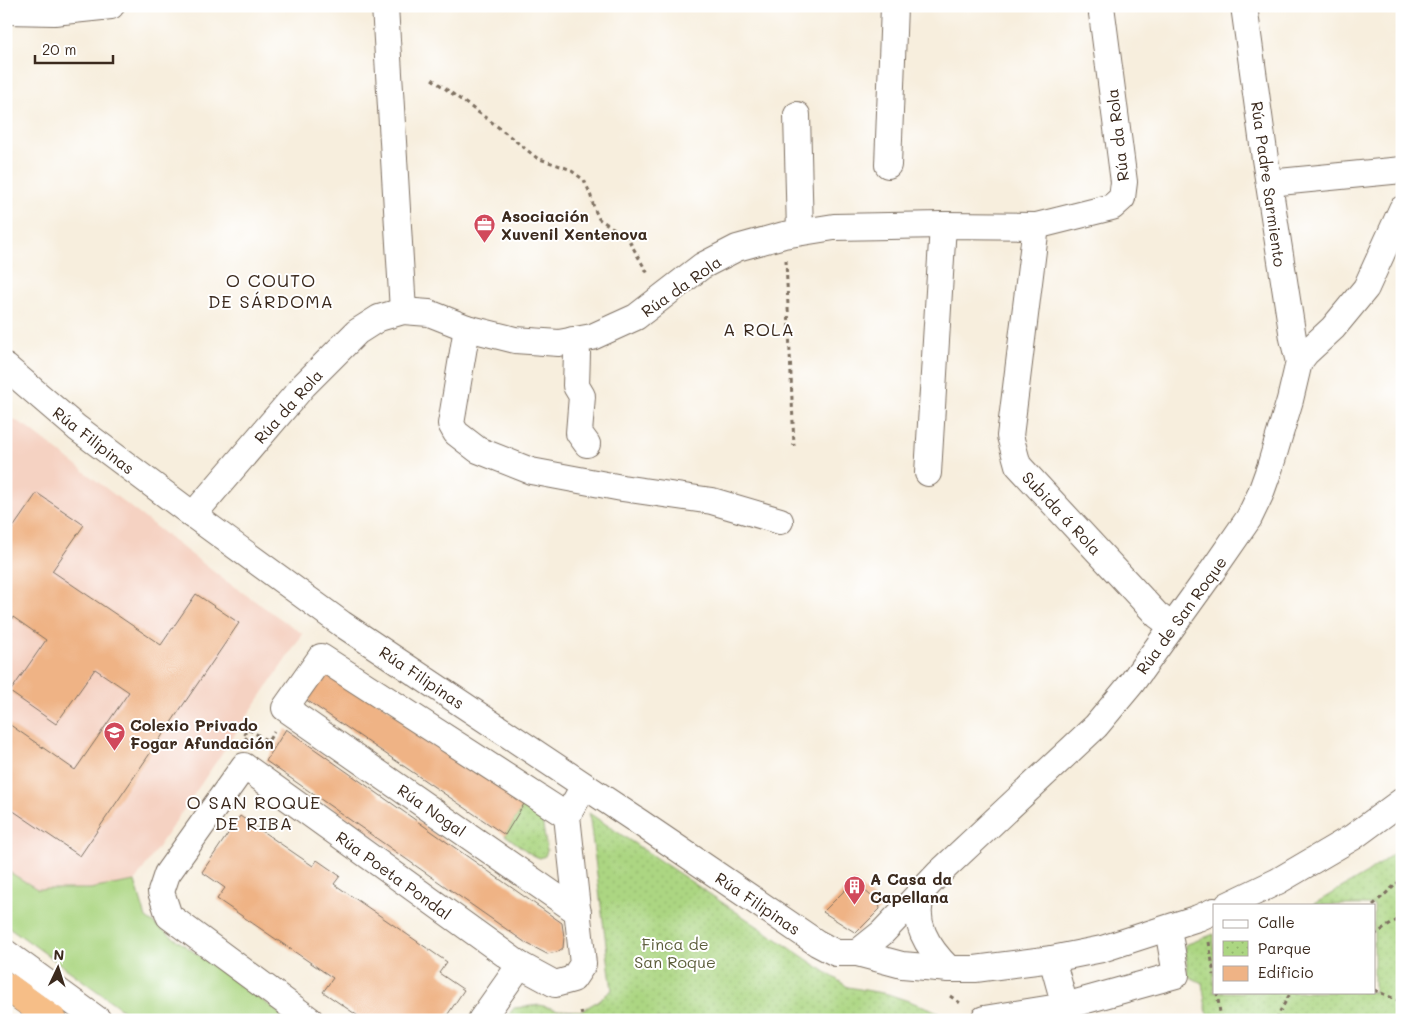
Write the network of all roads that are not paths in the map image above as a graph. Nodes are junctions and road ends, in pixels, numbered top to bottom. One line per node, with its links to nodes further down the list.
1 (111, 6): 6 (street)
2 (385, 6): 15 (street)
3 (894, 6): 8 (street)
4 (1101, 6): 13 (street, Rúa da Rola)
5 (1244, 6): 10 (street, Rúa Padre Sarmiento)
6 (6, 11)
7 (797, 114): 14 (street)
8 (888, 165)
9 (1402, 170): 10 (street)
10 (1268, 183): 18 (street, Rúa Padre Sarmiento)
11 (1402, 209): 18 (street, Rúa de San Roque)
12 (943, 225): 13 (street, Rúa da Rola); 14 (street, Rúa da Rola); 21 (street)
13 (1036, 226): 24 (street, Subida á Rola)
14 (793, 242): 17 (street, Rúa da Rola)
15 (402, 311): 16 (street, Rúa da Rola); 22 (street, Rúa da Rola)
16 (467, 328): 17 (street, Rúa da Rola); 23 (street)
17 (573, 340): 20 (street)
18 (1299, 362): 24 (street, Rúa de San Roque)
19 (6, 367): 22 (street, Rúa Filipinas)
20 (587, 444)
21 (928, 473)
22 (193, 515): 25 (street, Rúa Filipinas)
23 (780, 521)
24 (1172, 626): 28 (street, Rúa de San Roque)
25 (584, 786): 27 (street); 34 (street, Rúa Filipinas)
26 (1402, 801): 29 (street)
27 (567, 816): 31 (street, Rúa Poeta Pondal); 31 (street, Rúa Nogal)
28 (923, 891): 34 (street, Rúa de San Roque); 37 (street)
29 (1230, 904)
30 (1213, 911): 32 (street, Rúa Filipinas)
31 (578, 912): 36 (street, Rúa Poeta Pondal)
32 (1168, 929): 35 (street, Rúa Filipinas); 39 (street)
33 (6, 953): 42 (street)
34 (857, 953): 37 (street, Rúa Filipinas)
35 (1052, 959): 37 (street, Rúa Filipinas); 39 (street)
36 (520, 965): 43 (street, Rúa Poeta Pondal); 44 (street)
37 (949, 969)
38 (6, 986): 41 (highway)
39 (1065, 1006): 40 (street)
40 (985, 1019)
41 (53, 1020)
42 (98, 1020)
43 (310, 1020)
44 (481, 1020)

